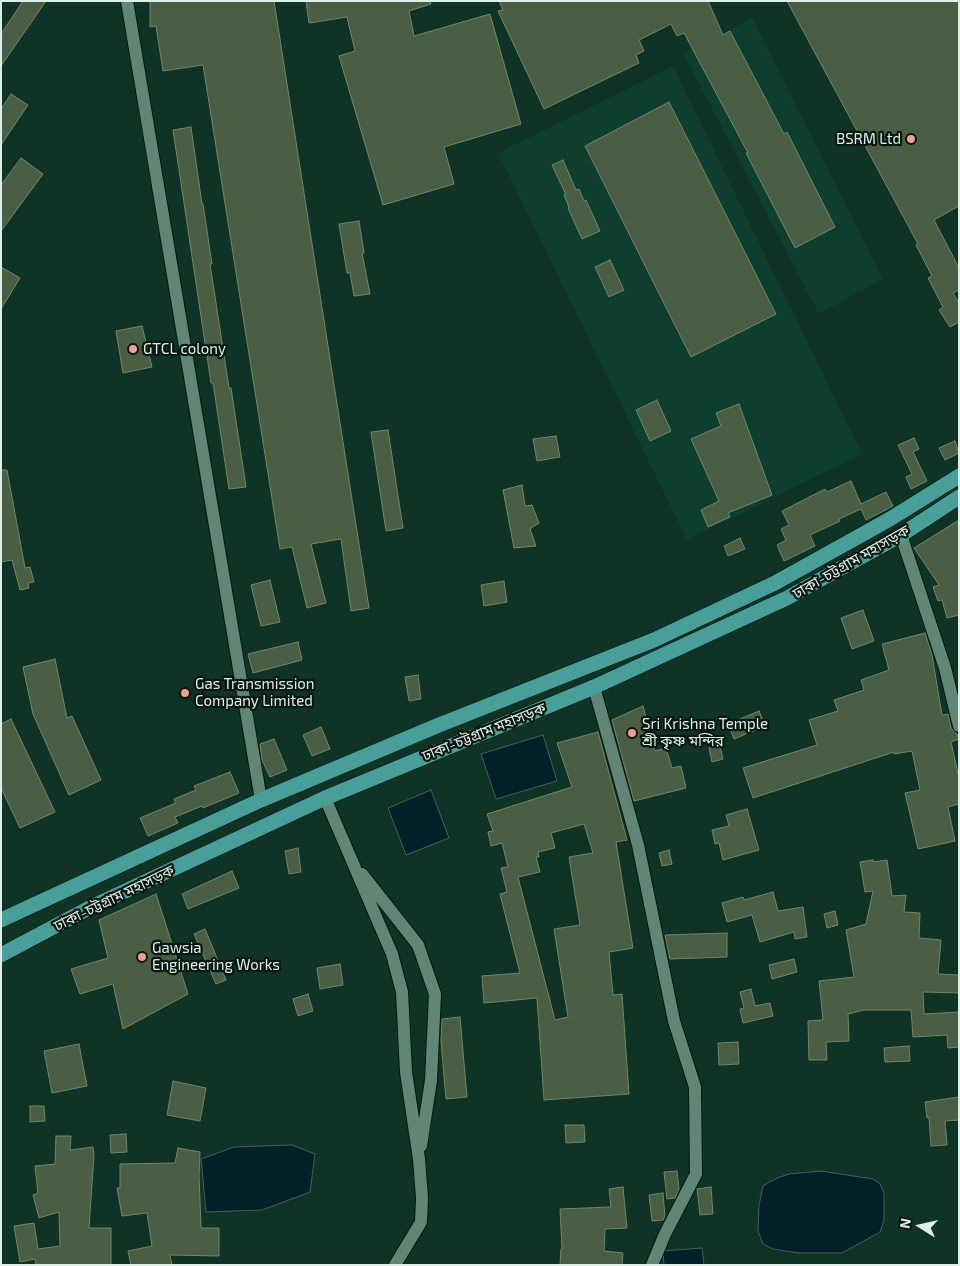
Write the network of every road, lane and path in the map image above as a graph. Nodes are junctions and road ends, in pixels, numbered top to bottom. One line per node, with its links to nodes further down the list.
1 (127, 1): 8 (street)
2 (959, 476): 8 (highway, ঢাকা-চট্টগ্রাম মহাসড়ক)
3 (959, 497): 4 (highway, ঢাকা-চট্টগ্রাম মহাসড়ক)
4 (902, 535): 5 (highway, ঢাকা-চট্টগ্রাম মহাসড়ক); 6 (street)
5 (594, 687): 7 (highway, ঢাকা-চট্টগ্রাম মহাসড়ক); 14 (street)
6 (959, 726)
7 (325, 798): 9 (street); 11 (highway, ঢাকা-চট্টগ্রাম মহাসড়ক)
8 (261, 800): 10 (highway, ঢাকা-চট্টগ্রাম মহাসড়ক)
9 (353, 862): 12 (street); 12 (street)
10 (1, 920)
11 (1, 955)
12 (419, 1159): 13 (street)
13 (395, 1265)
14 (652, 1265)

